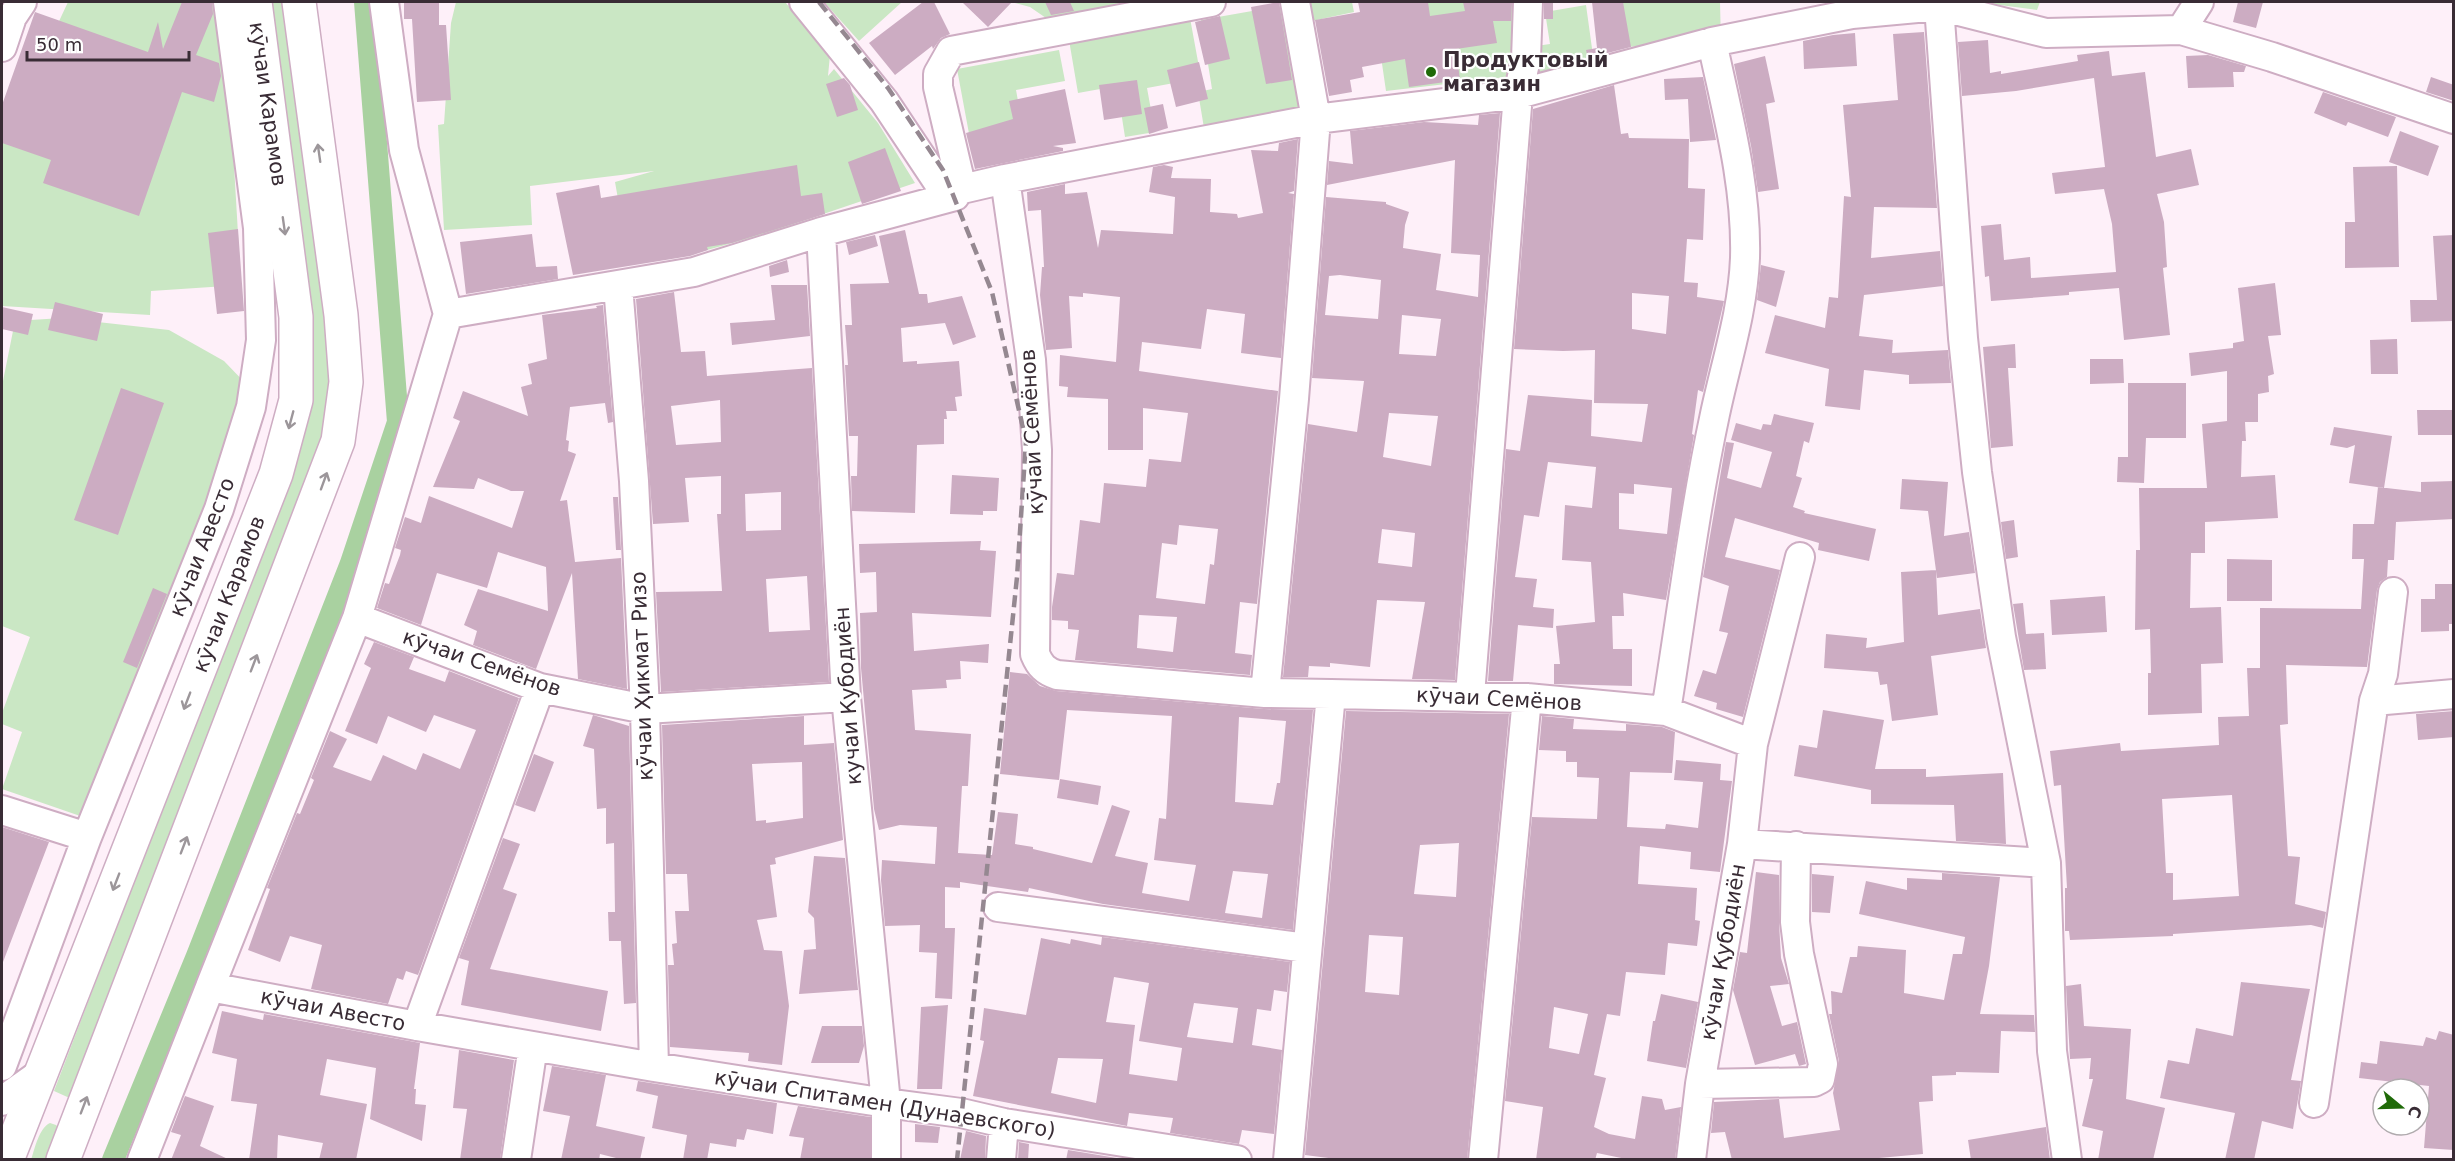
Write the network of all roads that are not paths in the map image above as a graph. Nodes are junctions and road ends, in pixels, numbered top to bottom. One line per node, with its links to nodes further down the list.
1 (228, 2): 38 (street, кӯчаи Авесто)
2 (255, 2): 46 (main road, кӯчаи Карамов, one-way to 46)
3 (299, 2): 48 (main road, кӯчаи Карамов, one-way to 3)
4 (384, 2): 22 (street)
5 (804, 2): 19 (street)
6 (1211, 2): 19 (street)
7 (1295, 2): 16 (street)
8 (1528, 2): 15 (street)
9 (2199, 2): 12 (street)
10 (1939, 6): 12 (street); 13 (street); 41 (street)
11 (12, 10): 14 (street)
12 (2181, 30): 17 (street)
13 (1712, 42): 15 (street); 35 (street)
14 (2, 47)
15 (1518, 94): 16 (street); 30 (street)
16 (1316, 119): 18 (street); 27 (street)
17 (2454, 119)
18 (1005, 178): 19 (street); 27 (street, кӯчаи Семёнов)
19 (955, 193): 20 (street)
20 (821, 232): 21 (street); 31 (street, кучаи Кубодиён)
21 (618, 286): 22 (street); 34 (street, кӯчаи Ҳикмат Ризо)
22 (448, 314): 25 (street)
23 (1800, 557): 36 (street, кӯчаи Қубодиён)
24 (2393, 592): 33 (street)
25 (357, 618): 26 (street, кӯчаи Семёнов); 44 (street)
26 (540, 688): 34 (street, кӯчаи Семёнов); 45 (street)
27 (1265, 693): 28 (street, кӯчаи Семёнов)
28 (1331, 694): 30 (street, кӯчаи Семёнов); 43 (street)
29 (2454, 694): 33 (street)
30 (1470, 695): 32 (street, кӯчаи Семёнов)
31 (846, 697): 34 (street, кӯчаи Семёнов); 54 (street, кучаи Кубодиён)
32 (1527, 698): 35 (street, кӯчаи Семёнов); 65 (street)
33 (2374, 701): 55 (street)
34 (645, 709): 50 (street, кӯчаи Ҳикмат Ризо)
35 (1666, 711): 36 (street, кӯчаи Семёнов)
36 (1753, 744): 39 (street, кӯчаи Қубодиён)
37 (2, 810): 38 (street)
38 (87, 837): 49 (street, кӯчаи Авесто)
39 (1742, 844): 40 (street); 52 (street, кӯчаи Қубодиён)
40 (1796, 846): 41 (street); 52 (street)
41 (2046, 863): 67 (street)
42 (998, 907): 43 (street)
43 (1306, 948): 64 (street)
44 (210, 987): 45 (street, кӯчаи Авесто); 59 (street)
45 (417, 1026): 47 (street, кӯчаи Авесто)
46 (56, 1036): 48 (main road); 51 (main road, кӯчаи Карамов)
47 (533, 1046): 50 (street, кӯчаи Спитамен (Дунаевского)); 60 (street)
48 (104, 1052): 58 (main road, кӯчаи Карамов, one-way to 48)
49 (2, 1066)
50 (654, 1067): 54 (street, кӯчаи Спитамен (Дунаевского))
51 (41, 1073): 53 (street); 57 (main road, кӯчаи Карамов)
52 (1700, 1084): 66 (street, кӯчаи Қубодиён)
53 (2, 1101)
54 (886, 1103): 56 (street, кӯчаи Спитамен (Дунаевского)); 61 (street, кучаи Кубодиён)
55 (2314, 1103)
56 (1004, 1123): 62 (street); 63 (street, кӯчаи Спитамен (Дунаевского))
57 (7, 1160)
58 (63, 1160)
59 (142, 1160)
60 (516, 1160)
61 (886, 1160)
62 (1001, 1160)
63 (1237, 1160)
64 (1288, 1160)
65 (1483, 1160)
66 (1692, 1160)
67 (2067, 1160)

